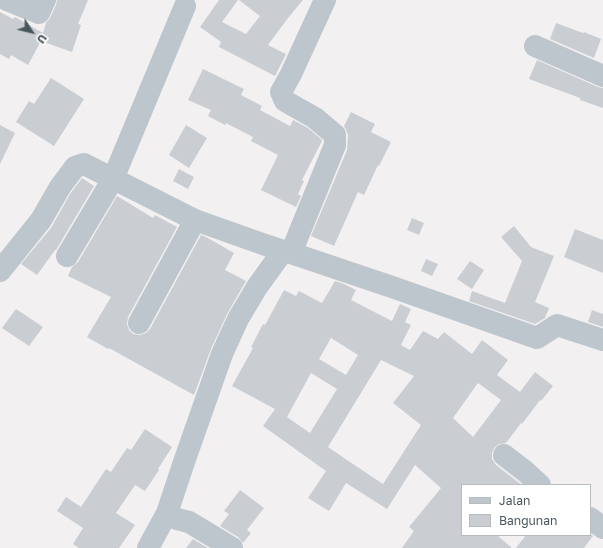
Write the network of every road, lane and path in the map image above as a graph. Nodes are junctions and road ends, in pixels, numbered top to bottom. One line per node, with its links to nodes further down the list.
1 (7, 0): 2 (street)
2 (45, 0)
3 (325, 0): 9 (street)
4 (185, 6): 7 (street)
5 (535, 46): 6 (street)
6 (603, 76)
7 (113, 179): 8 (street); 10 (street); 11 (street)
8 (195, 220): 9 (street); 12 (street)
9 (287, 252): 13 (street); 16 (street)
10 (67, 256)
11 (0, 271)
12 (139, 323)
13 (603, 340)
14 (504, 455): 15 (street)
15 (539, 484)
16 (167, 513): 19 (street); 20 (street)
17 (591, 519): 18 (street)
18 (603, 528)
19 (148, 548)
20 (232, 548)

